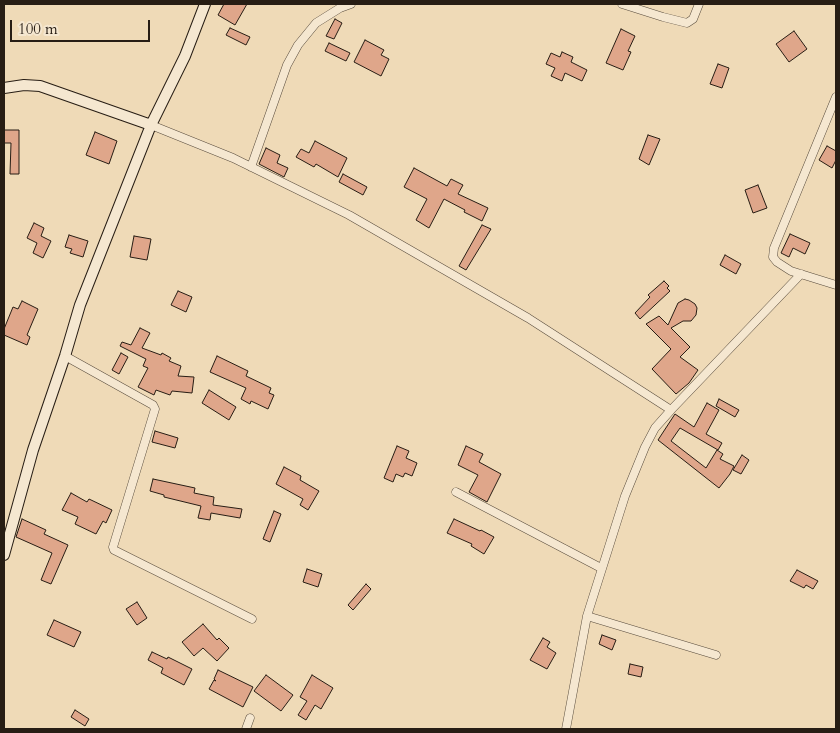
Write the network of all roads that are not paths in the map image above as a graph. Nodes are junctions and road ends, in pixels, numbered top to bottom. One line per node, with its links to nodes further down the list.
1 (205, 4): 7 (street)
2 (351, 4): 8 (street)
3 (622, 4): 4 (street)
4 (699, 4)
5 (4, 88): 7 (street)
6 (836, 97): 9 (street)
7 (151, 125): 8 (street); 11 (street)
8 (251, 167): 12 (street)
9 (801, 274): 10 (street); 12 (street)
10 (836, 285)
11 (65, 356): 14 (street); 17 (street)
12 (671, 410): 15 (street)
13 (456, 492): 15 (street)
14 (4, 555)
15 (601, 568): 16 (street)
16 (587, 616): 18 (street); 21 (street)
17 (252, 618)
18 (716, 655)
19 (250, 718): 20 (street)
20 (246, 729)
21 (566, 729)

